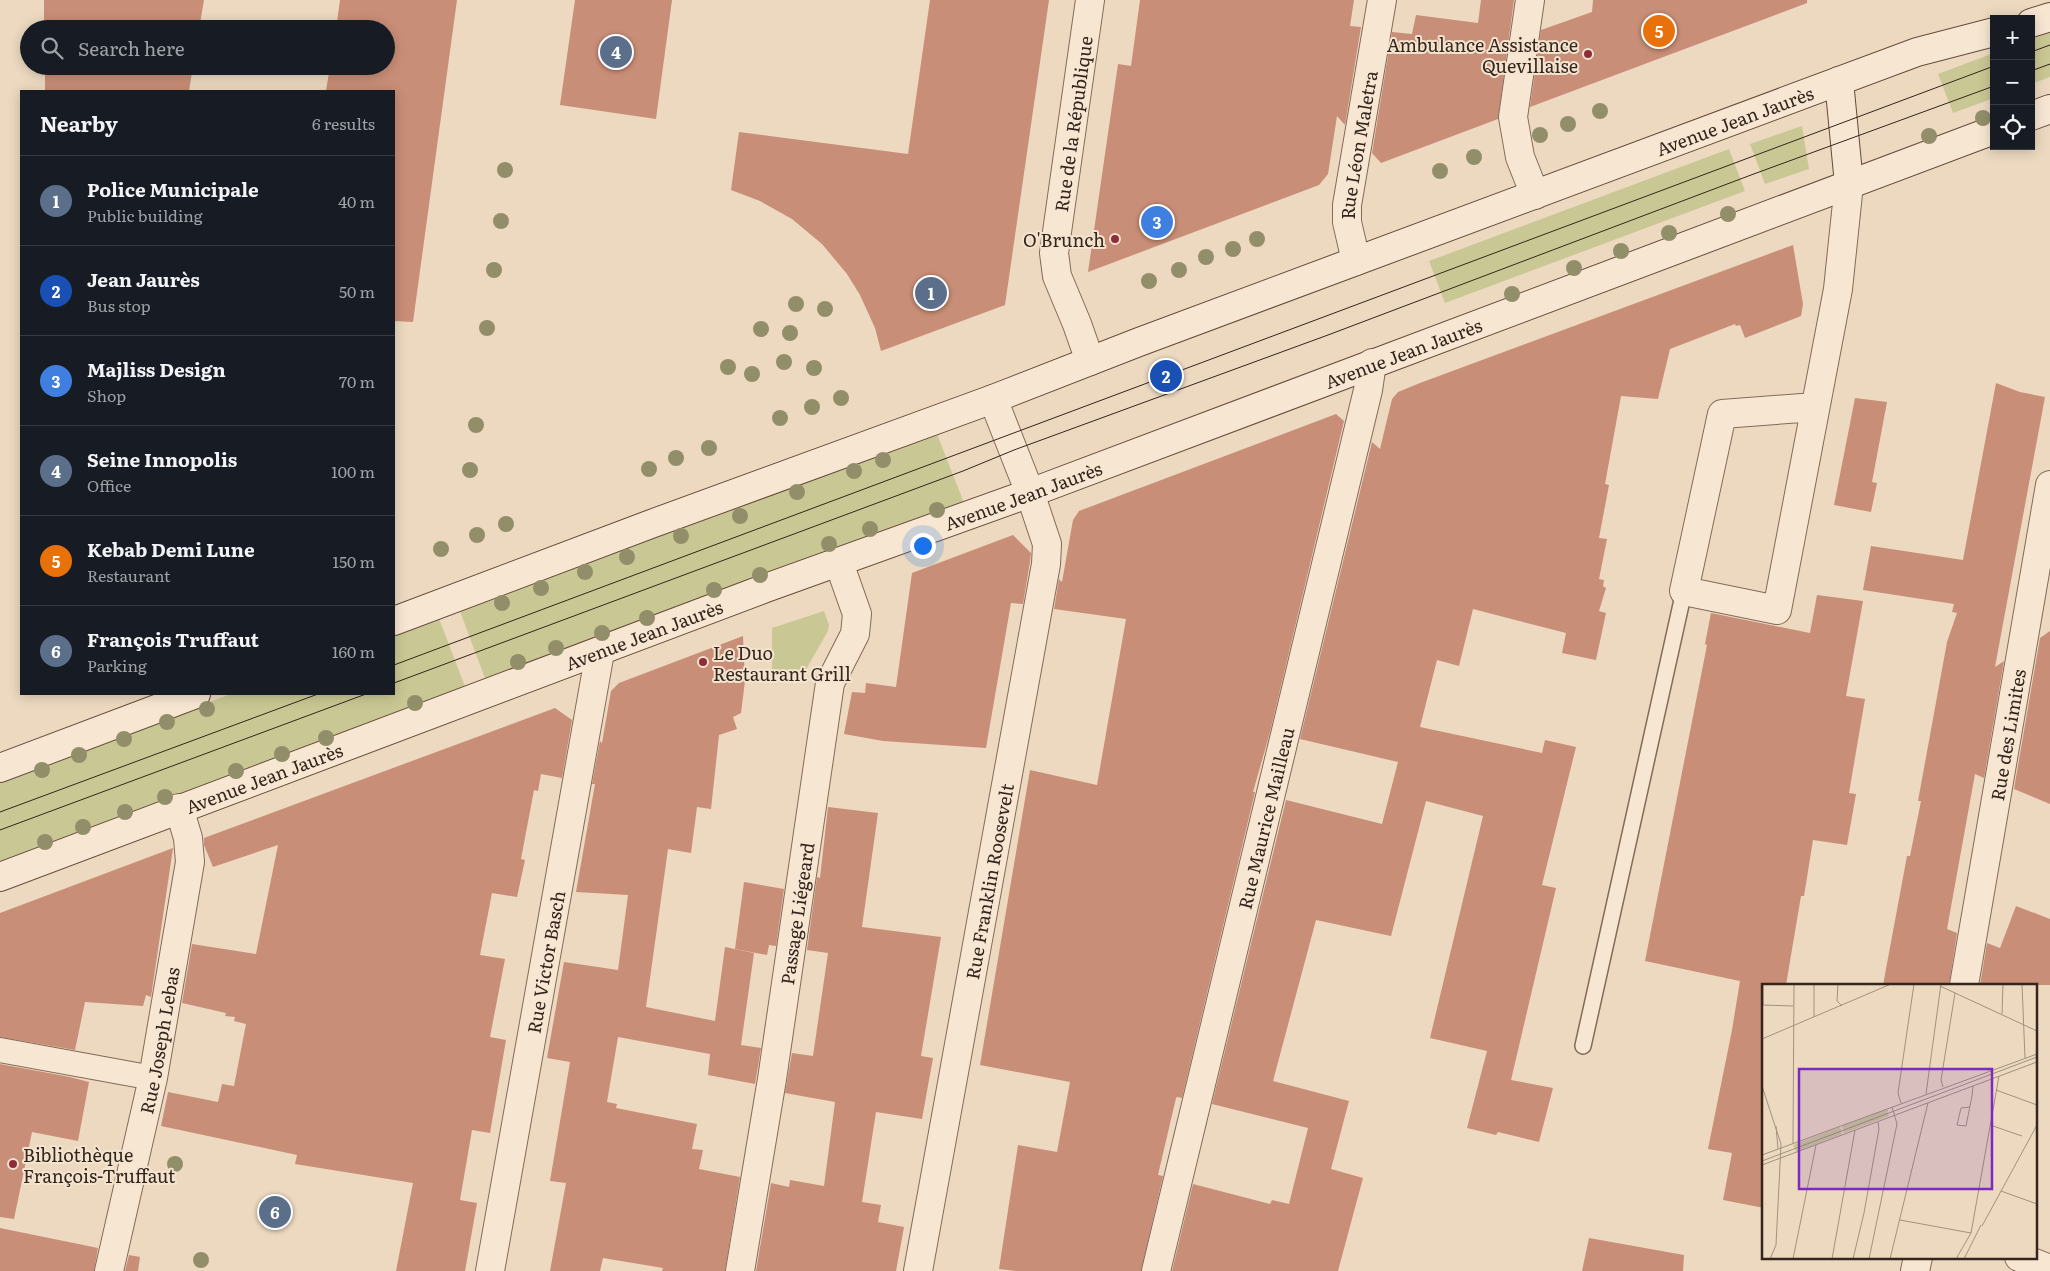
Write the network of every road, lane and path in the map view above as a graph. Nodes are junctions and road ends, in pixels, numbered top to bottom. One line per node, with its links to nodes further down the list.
1 (1090, 0): 14 (street, Rue de la République)
2 (1382, 0): 13 (street, Rue Léon Maletra)
3 (1530, 0): 12 (street)
4 (2050, 17): 5 (street)
5 (2035, 22)
6 (1990, 33): 7 (street, Avenue Jean Jaurès)
7 (1839, 81): 11 (street, Avenue Jean Jaurès); 12 (street, Avenue Jean Jaurès)
8 (2050, 109): 9 (street)
9 (2035, 115)
10 (1990, 132): 11 (street, Avenue Jean Jaurès)
11 (1850, 184): 15 (street, Avenue Jean Jaurès); 17 (street)
12 (1535, 195): 13 (street, Avenue Jean Jaurès)
13 (1356, 261): 14 (street, Avenue Jean Jaurès)
14 (1090, 361): 16 (street, Avenue Jean Jaurès)
15 (1372, 363): 19 (street, Avenue Jean Jaurès); 40 (street, Rue Maurice Mailleau)
16 (994, 399): 19 (street, Rue Franklin Roosevelt); 23 (street, Avenue Jean Jaurès)
17 (1815, 407): 21 (street); 21 (street)
18 (2050, 484): 22 (street, Rue des Limites)
19 (1030, 493): 20 (street, Avenue Jean Jaurès); 39 (street, Rue Franklin Roosevelt)
20 (839, 563): 24 (street, Avenue Jean Jaurès); 38 (street, Passage Liégeard)
21 (1684, 591): 30 (lane)
22 (2040, 594): 29 (street, Rue des Limites)
23 (395, 621)
24 (600, 652): 27 (street, Avenue Jean Jaurès); 37 (street, Rue Victor Basch)
25 (193, 695): 26 (street)
26 (0, 768)
27 (179, 808): 28 (street, Avenue Jean Jaurès); 32 (street, Rue Joseph Lebas)
28 (0, 876)
29 (1964, 984)
30 (1583, 1046)
31 (0, 1050): 32 (street)
32 (153, 1078): 36 (street, Rue Joseph Lebas)
33 (1918, 1258): 41 (street)
34 (2022, 1258): 35 (street)
35 (2050, 1269)
36 (109, 1271)
37 (490, 1271)
38 (740, 1271)
39 (918, 1271)
40 (1156, 1271)
41 (1915, 1271)

